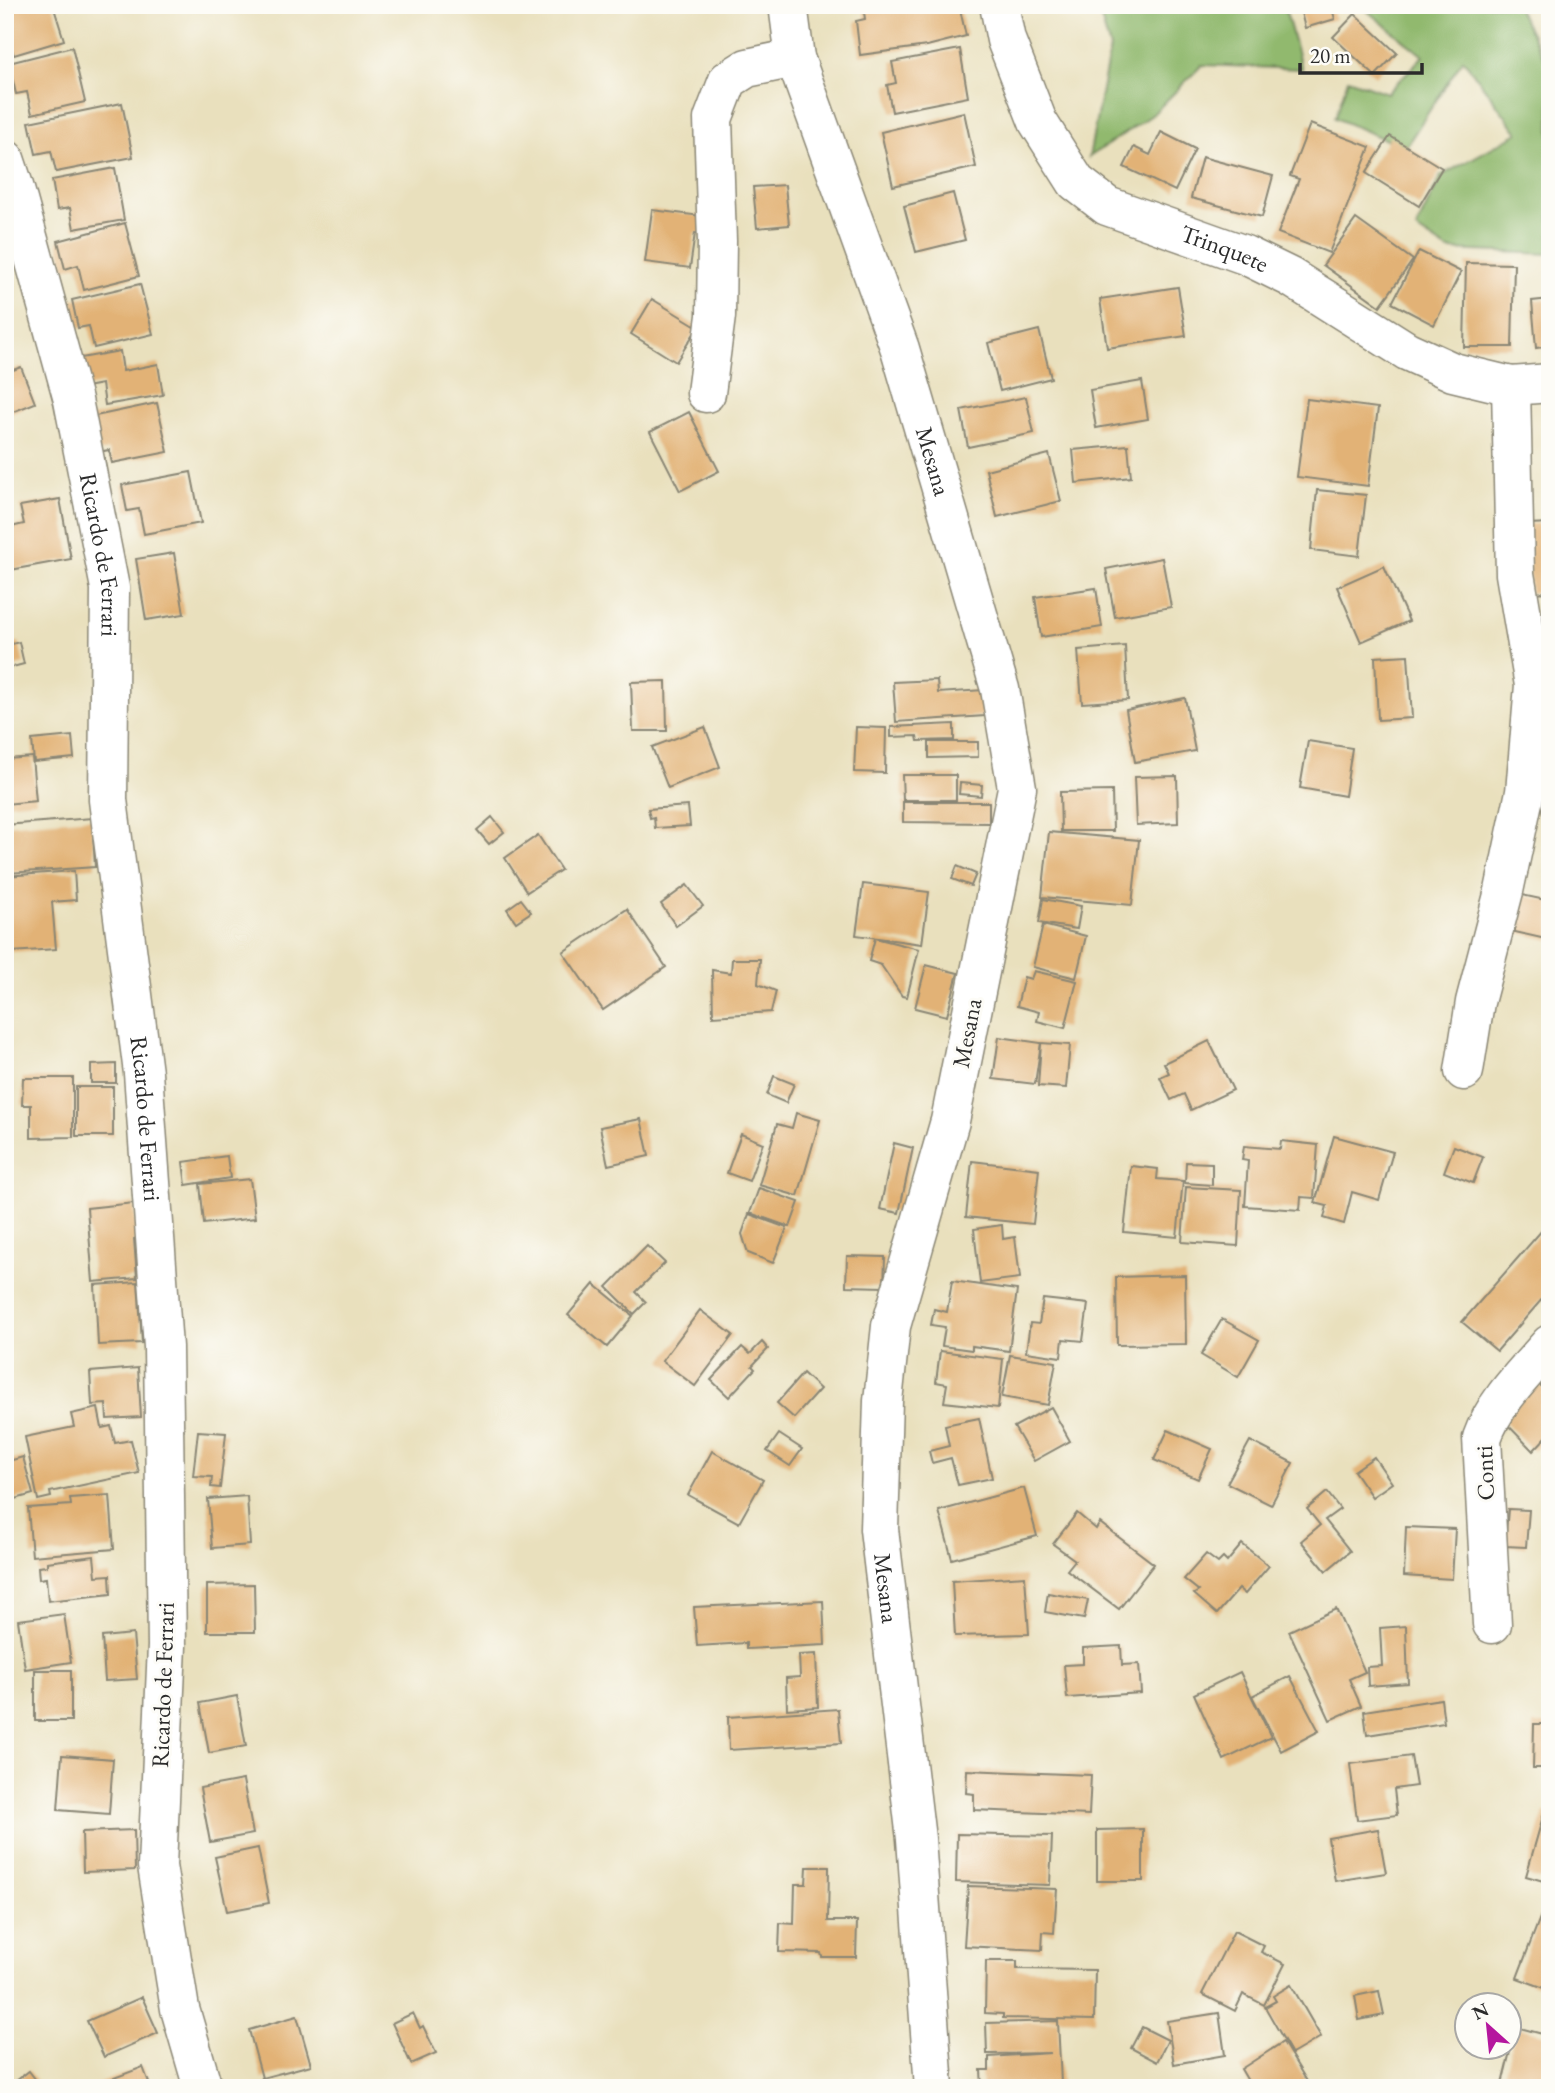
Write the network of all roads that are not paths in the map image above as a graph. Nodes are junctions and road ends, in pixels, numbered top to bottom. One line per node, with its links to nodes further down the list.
1 (791, 5): 3 (street, Mesana)
2 (999, 5): 6 (street, Trinquete)
3 (795, 58): 7 (street); 12 (street, Mesana)
4 (5, 159): 11 (street, Ricardo de Ferrari)
5 (1550, 383): 6 (street, Trinquete)
6 (1511, 386): 8 (street)
7 (706, 393)
8 (1464, 1071)
9 (1550, 1344): 10 (street, Conti)
10 (1492, 1624)
11 (203, 2088)
12 (934, 2088)

